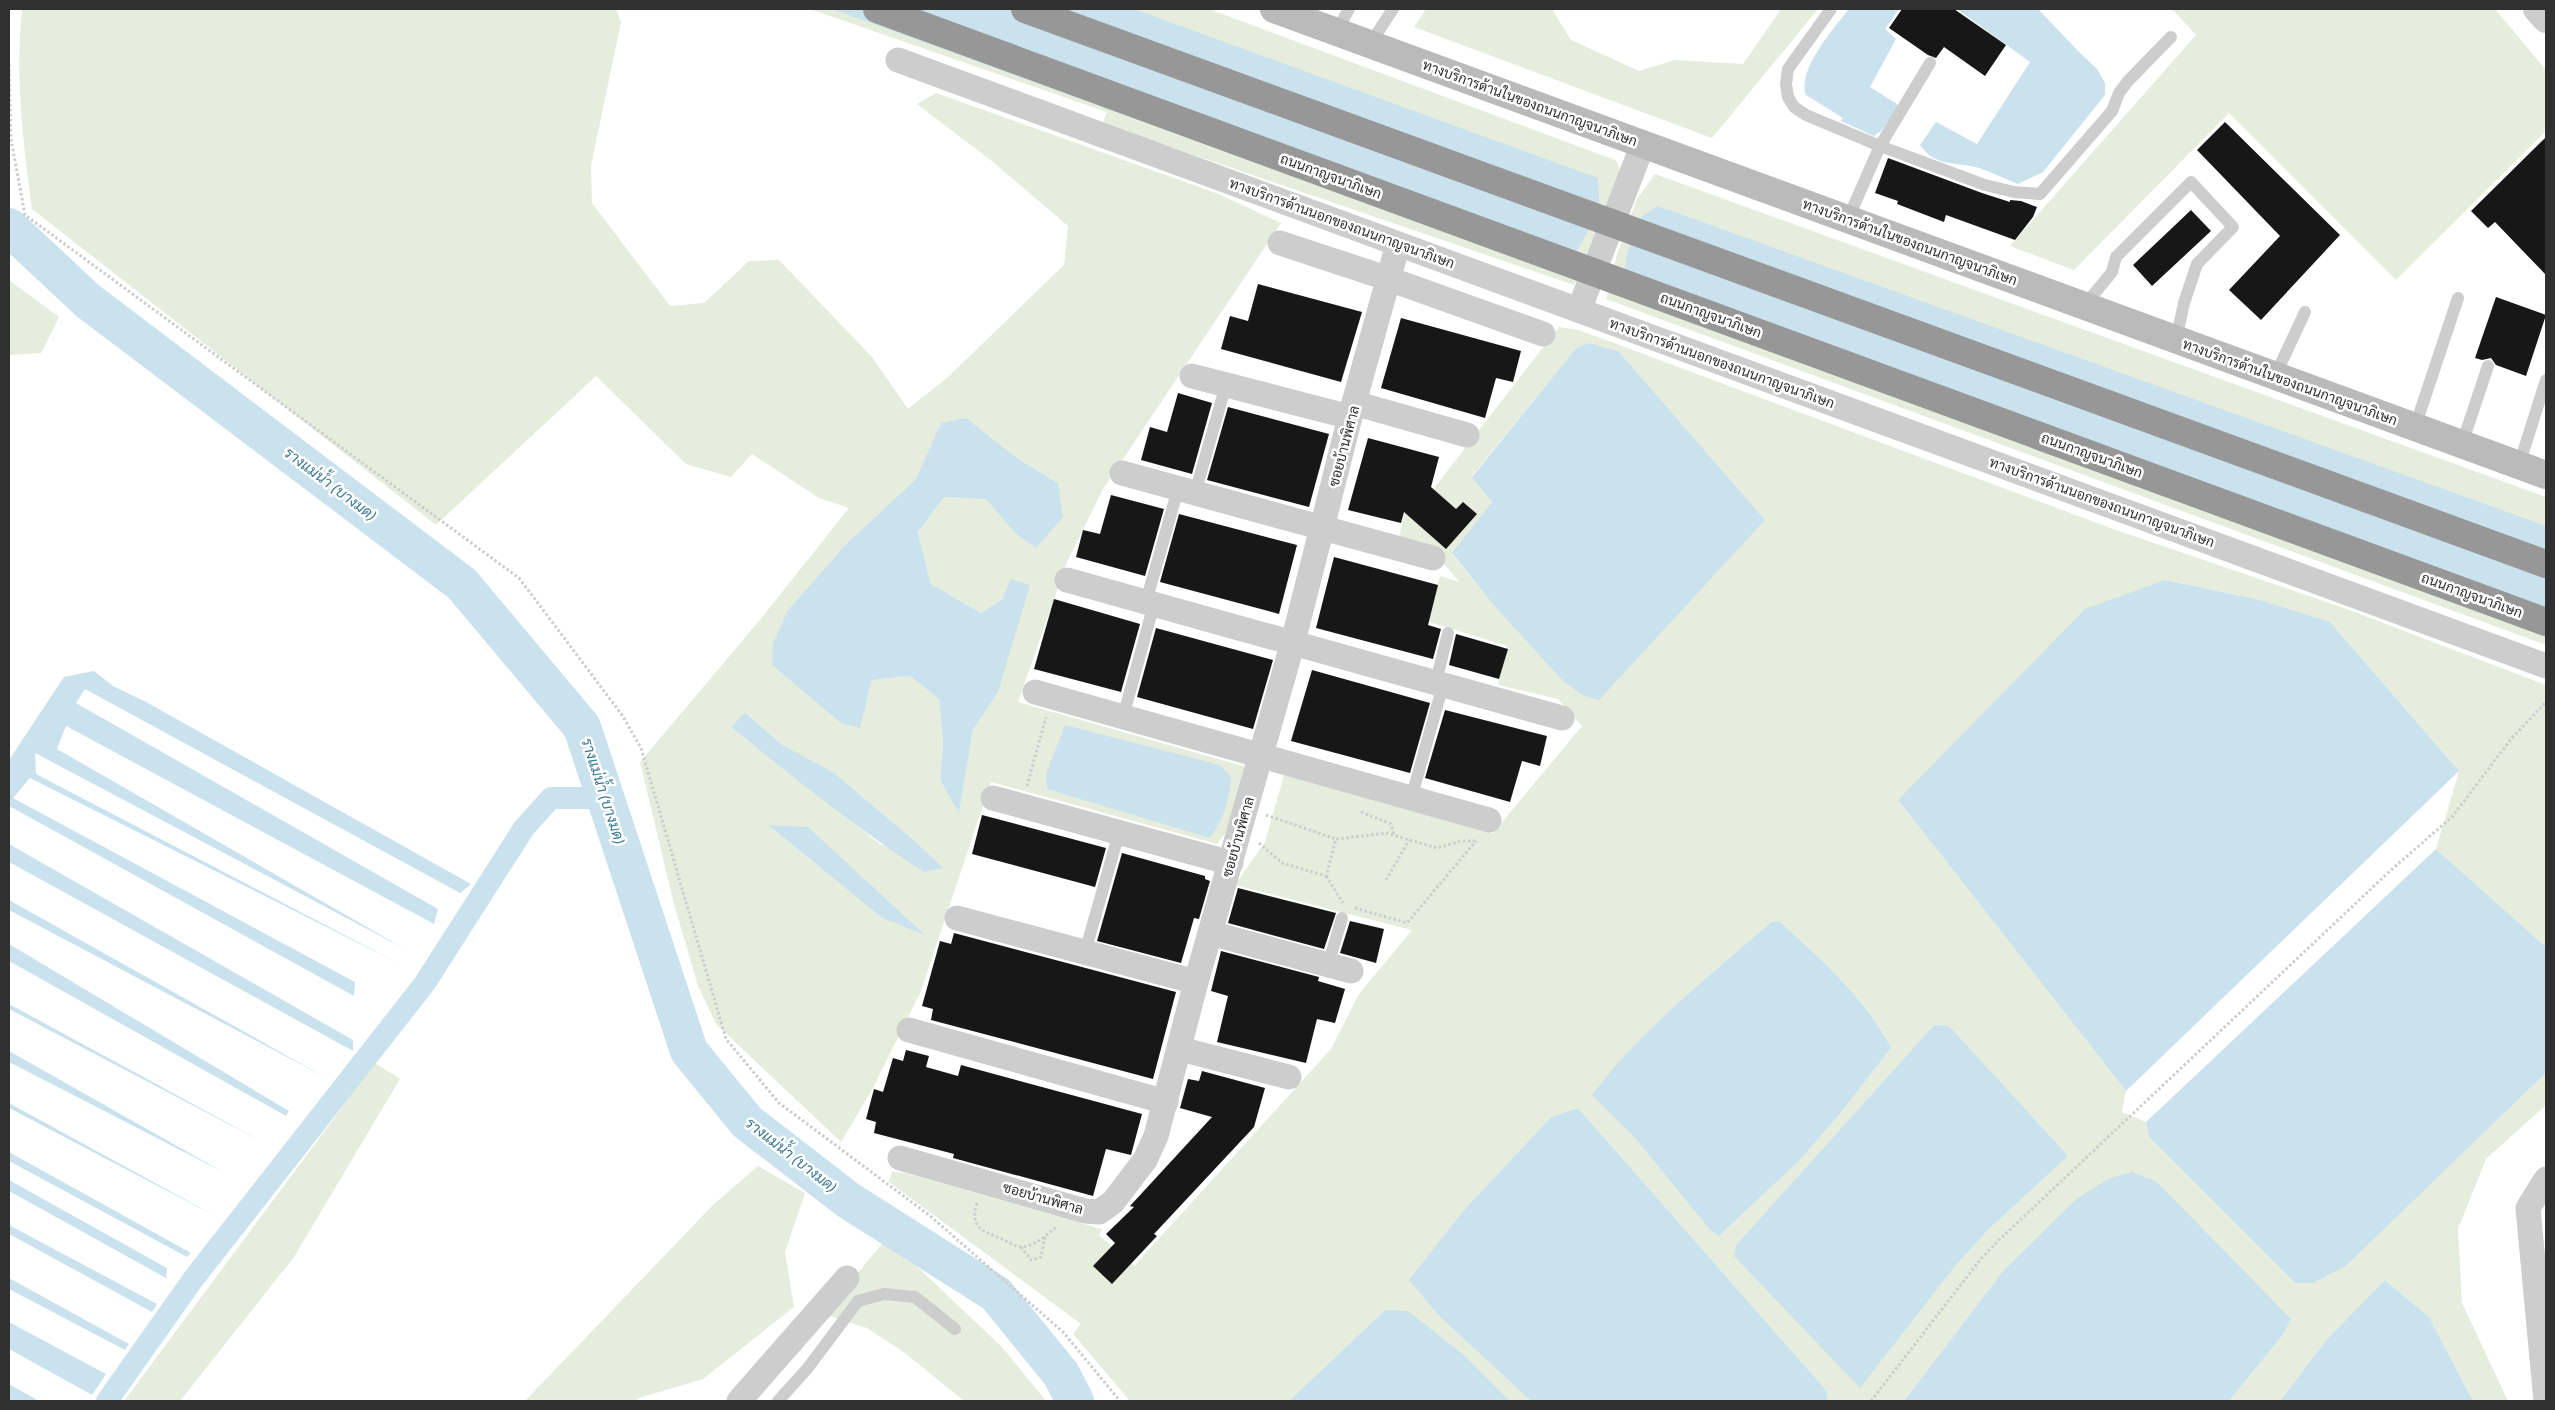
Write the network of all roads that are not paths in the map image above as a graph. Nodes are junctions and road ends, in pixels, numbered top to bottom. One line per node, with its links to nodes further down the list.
1 (877, 9): 44 (highway, ถนนกาญจนาภิเษก, bridge)
2 (1025, 9): 41 (highway, bridge)
3 (1274, 9): 9 (main road, ทางบริการด้านในของถนนกาญจนาภิเษก)
4 (1349, 9): 9 (lane)
5 (1393, 9): 11 (lane)
6 (1831, 9): 15 (lane)
7 (2537, 9): 8 (street)
8 (2546, 20)
9 (1336, 32): 11 (main road, ทางบริการด้านในของถนนกาญจนาภิเษก)
10 (2171, 37): 15 (lane)
11 (1370, 44): 14 (main road, ทางบริการด้านในของถนนกาญจนาภิเษก)
12 (898, 60): 18 (street, ทางบริการด้านนอกของถนนกาญจนาภิเษก)
13 (1930, 63): 15 (lane)
14 (1643, 144): 16 (main road, ทางบริการด้านในของถนนกาญจนาภิเษก); 22 (street)
15 (1880, 146): 16 (lane)
16 (1848, 219): 21 (main road, ทางบริการด้านในของถนนกาญจนาภิเษก)
17 (1280, 243): 19 (street)
18 (1398, 244): 19 (street, ซอยบ้านพิศาล); 22 (street, ทางบริการด้านนอกของถนนกาญจนาภิเษก)
19 (1389, 279): 24 (street); 31 (street, ซอยบ้านพิศาล)
20 (2458, 298): 32 (lane)
21 (2084, 306): 25 (main road, ทางบริการด้านในของถนนกาญจนาภิเษก); 25 (lane)
22 (1579, 310): 47 (street, ทางบริการด้านนอกของถนนกาญจนาภิเษก)
23 (2305, 312): 28 (lane)
24 (1543, 334)
25 (2176, 340): 28 (main road, ทางบริการด้านในของถนนกาญจนาภิเษก)
26 (2488, 366): 34 (lane)
27 (1192, 376): 30 (street)
28 (2275, 376): 32 (main road, ทางบริการด้านในของถนนกาญจนาภิเษก)
29 (2546, 380): 35 (lane)
30 (1226, 385): 31 (street); 38 (lane)
31 (1352, 410): 33 (street); 39 (street, ซอยบ้านพิศาล)
32 (2415, 427): 34 (main road, ทางบริการด้านในของถนนกาญจนาภิเษก)
33 (1466, 435)
34 (2462, 444): 35 (main road, ทางบริการด้านในของถนนกาญจนาภิเษก)
35 (2519, 465): 37 (main road, ทางบริการด้านในของถนนกาญจนาภิเษก)
36 (1122, 473): 38 (street)
37 (2546, 475)
38 (1187, 491): 39 (street); 43 (lane)
39 (1322, 528): 40 (street); 46 (street, ซอยบ้านพิศาล)
40 (1433, 558)
41 (2546, 564)
42 (1067, 580): 43 (street)
43 (1150, 603): 46 (street); 50 (lane)
44 (2546, 622)
45 (1448, 633): 48 (lane)
46 (1293, 642): 48 (street); 52 (street, ซอยบ้านพิศาล)
47 (2546, 666)
48 (1440, 683): 51 (street); 54 (lane)
49 (1043, 695): 50 (street)
50 (1122, 717): 52 (street)
51 (1562, 718)
52 (1262, 756): 54 (street); 57 (street, ซอยบ้านพิศาล)
53 (993, 798): 56 (street)
54 (1411, 798): 55 (street)
55 (1483, 831)
56 (1119, 833): 57 (street); 61 (lane)
57 (1231, 863): 60 (street, ซอยบ้านพิศาล)
58 (1343, 912): 62 (lane)
59 (957, 918): 61 (street)
60 (1210, 933): 62 (street); 63 (street, ซอยบ้านพิศาล)
61 (1085, 952): 63 (street)
62 (1340, 968)
63 (1196, 982): 65 (street, ซอยบ้านพิศาล)
64 (909, 1030): 67 (street)
65 (1180, 1049): 66 (street); 67 (street, ซอยบ้านพิศาล)
66 (1289, 1077)
67 (1166, 1102): 68 (street, ซอยบ้านพิศาล)
68 (900, 1158)
69 (2546, 1179): 71 (street)
70 (847, 1278): 73 (street)
71 (2541, 1293): 75 (street)
72 (955, 1329): 74 (lane)
73 (739, 1401)
74 (778, 1401)
75 (2546, 1401)

